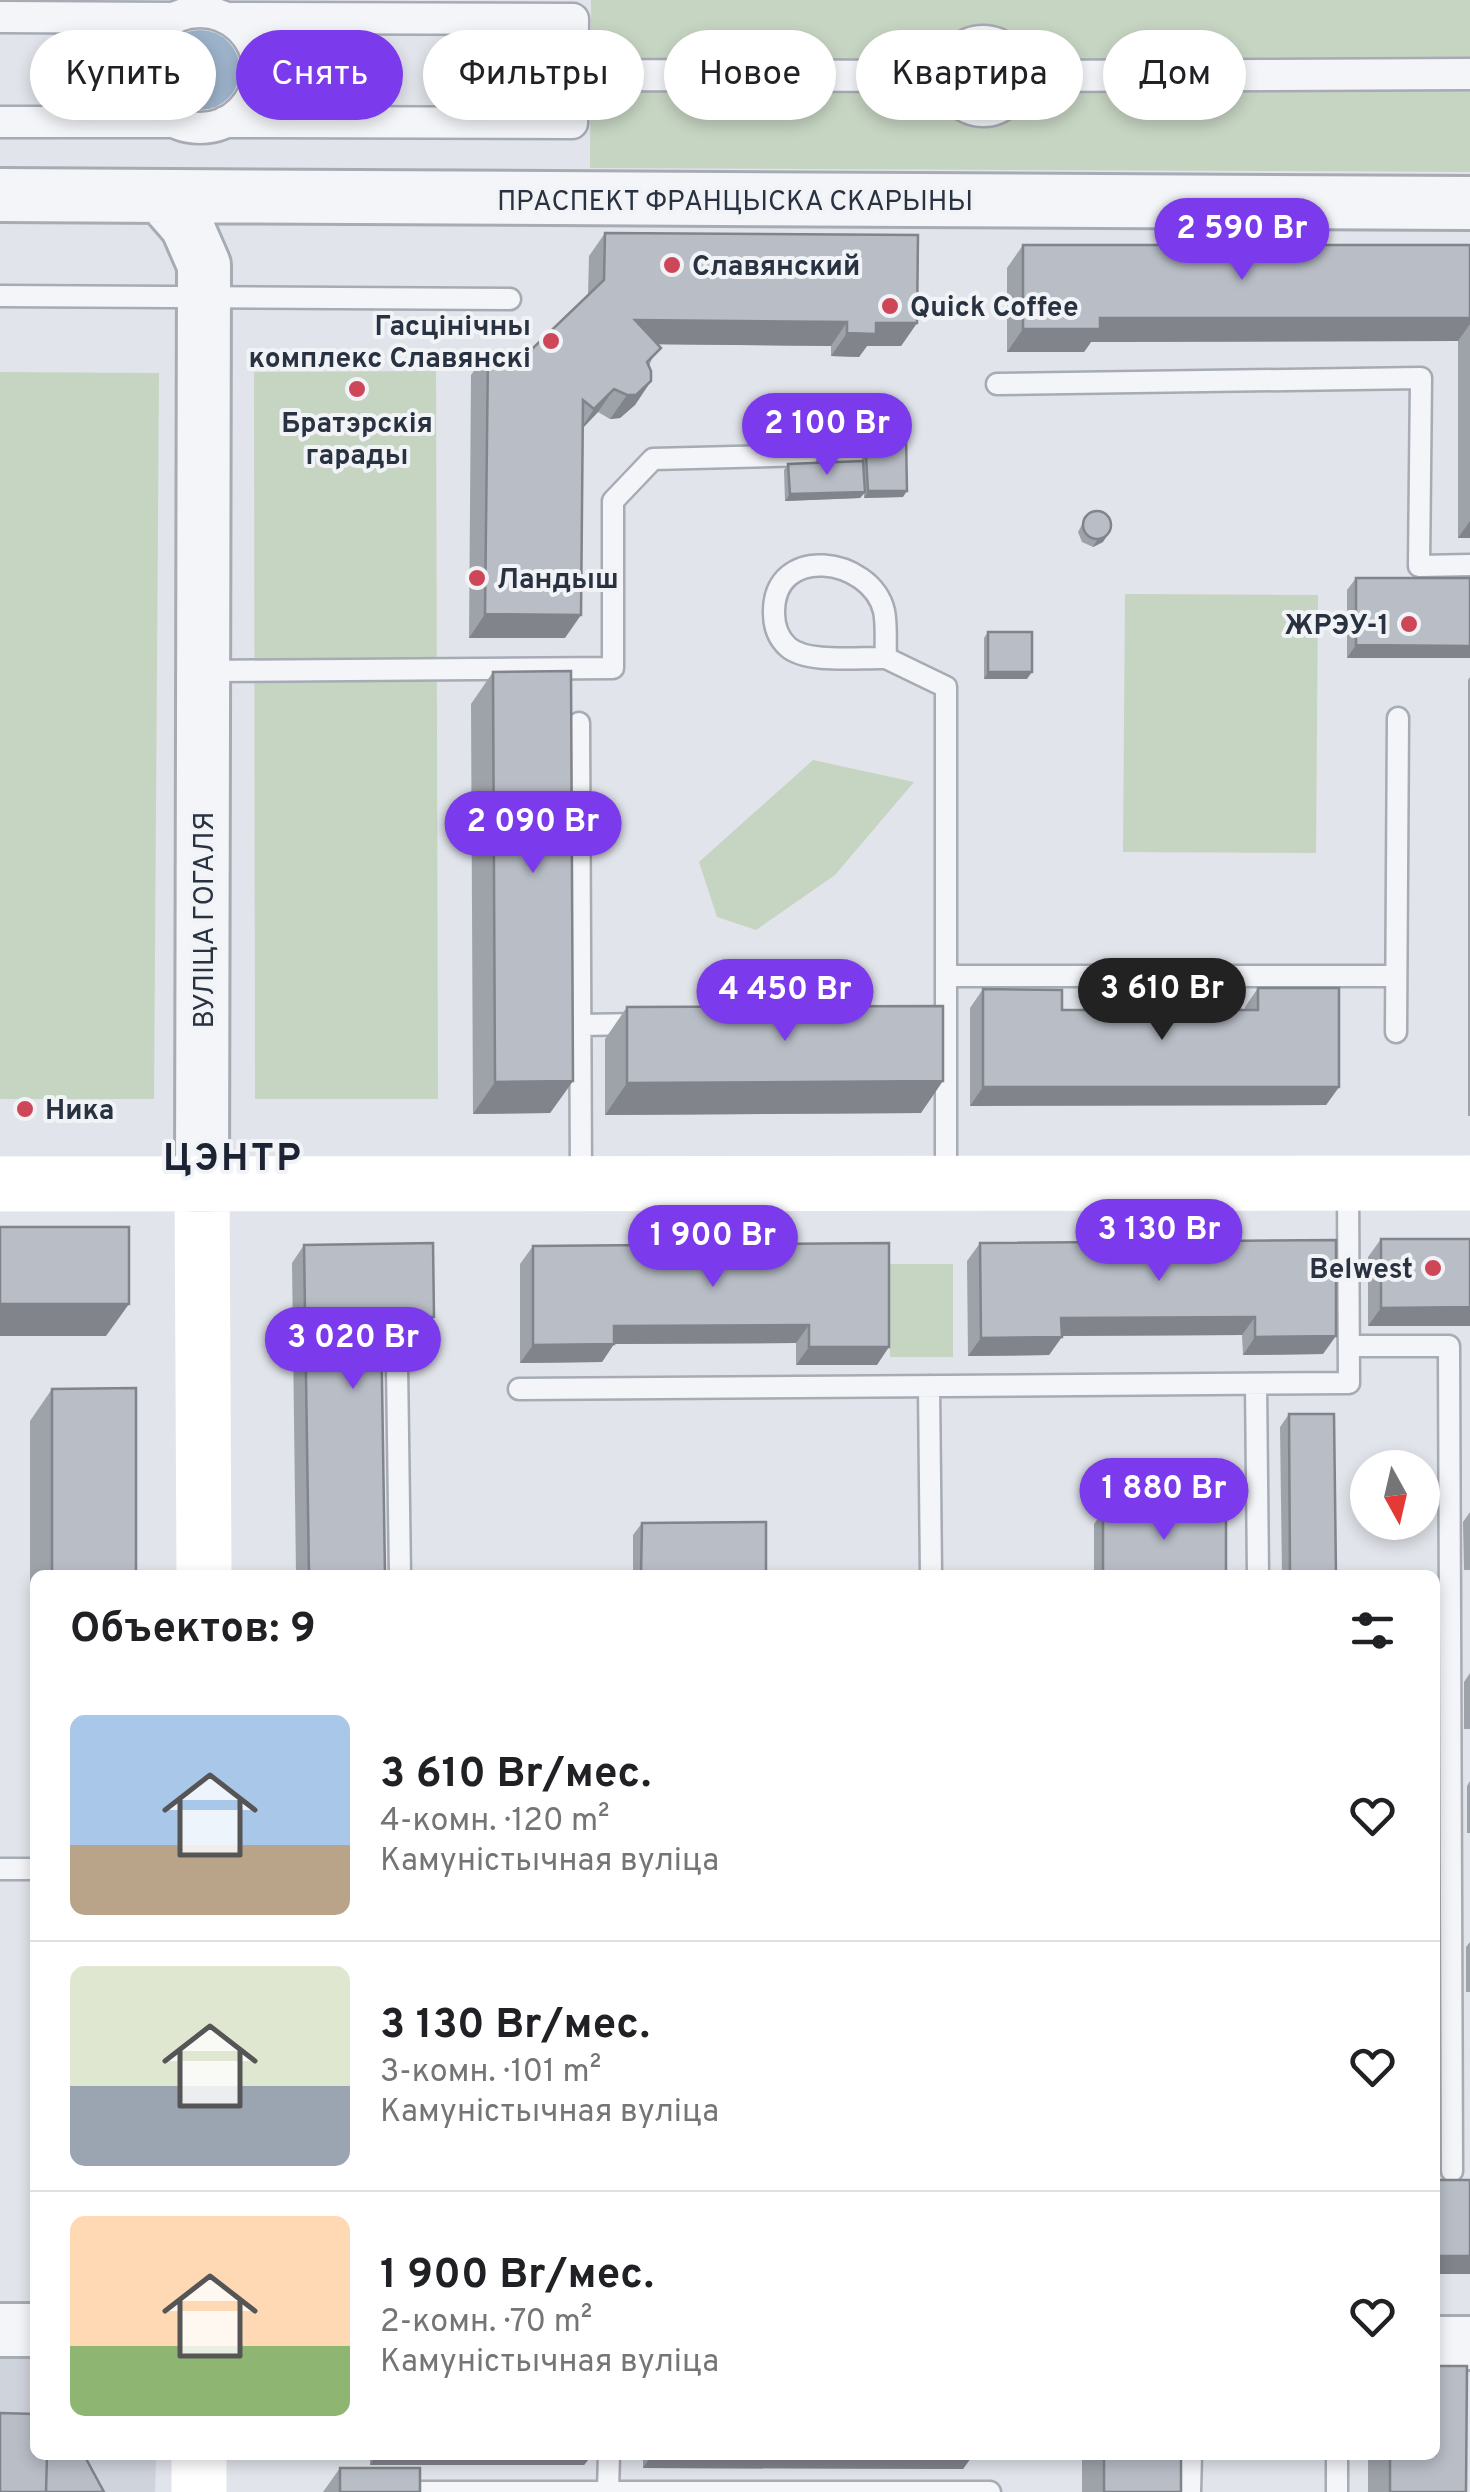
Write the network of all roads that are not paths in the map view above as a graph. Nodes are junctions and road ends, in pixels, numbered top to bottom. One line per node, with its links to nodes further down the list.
1 (0, 17): 2 (street)
2 (174, 18): 3 (street); 11 (street)
3 (226, 18): 4 (street); 12 (street)
4 (573, 30)
5 (1470, 74): 8 (street)
6 (644, 75): 7 (street)
7 (856, 76)
8 (1083, 76)
9 (572, 120): 12 (street)
10 (0, 122): 11 (street)
11 (174, 122): 12 (street)
12 (224, 122)
13 (0, 196): 14 (street, ПРАСПЕКТ ФРАНЦЫСКА СКАРЫНЫ)
14 (161, 196): 15 (street, ПРАСПЕКТ ФРАНЦЫСКА СКАРЫНЫ); 17 (street, ВУЛІЦА ГОГАЛЯ)
15 (248, 196): 16 (street, ПРАСПЕКТ ФРАНЦЫСКА СКАРЫНЫ); 17 (street, ВУЛІЦА ГОГАЛЯ)
16 (1470, 202)
17 (204, 282): 18 (lane); 19 (lane); 24 (street, ВУЛІЦА ГОГАЛЯ)
18 (0, 296)
19 (510, 299)
20 (998, 384): 22 (lane)
21 (808, 456): 24 (lane)
22 (1470, 566)
23 (886, 658): 23 (lane); 27 (lane)
24 (203, 671): 36 (street, ВУЛІЦА ГОГАЛЯ)
25 (1398, 718): 28 (lane)
26 (579, 723): 30 (lane)
27 (947, 976): 28 (lane); 32 (lane)
28 (1396, 976): 31 (lane)
29 (657, 1024): 30 (lane)
30 (580, 1025): 37 (lane)
31 (1396, 1032)
32 (946, 1183): 35 (main road); 37 (main road)
33 (1470, 1183): 35 (main road)
34 (0, 1184): 36 (main road)
35 (1348, 1184): 38 (lane)
36 (202, 1185): 37 (main road); 43 (main road, ВУЛІЦА ГОГАЛЯ)
37 (581, 1185)
38 (1349, 1346): 40 (lane); 47 (lane)
39 (397, 1366): 44 (lane)
40 (1256, 1384): 41 (lane); 46 (lane)
41 (928, 1386): 42 (lane); 45 (lane)
42 (519, 1389)
43 (204, 1570)
44 (400, 1570)
45 (931, 1570)
46 (1258, 1570)
47 (1443, 1629): 50 (lane)
48 (0, 1869): 49 (lane)
49 (30, 1869)
50 (1444, 2004): 51 (lane)
51 (1461, 2044): 52 (lane)
52 (1452, 2171)
53 (0, 2330): 54 (street)
54 (30, 2330)
55 (1440, 2343): 56 (street)
56 (1470, 2343)
57 (199, 2460): 62 (main road)
58 (609, 2460): 61 (lane)
59 (1190, 2460): 65 (lane)
60 (1337, 2460): 66 (lane)
61 (608, 2490): 63 (lane); 64 (lane)
62 (199, 2492)
63 (418, 2492)
64 (990, 2492)
65 (1190, 2492)
66 (1336, 2492)

